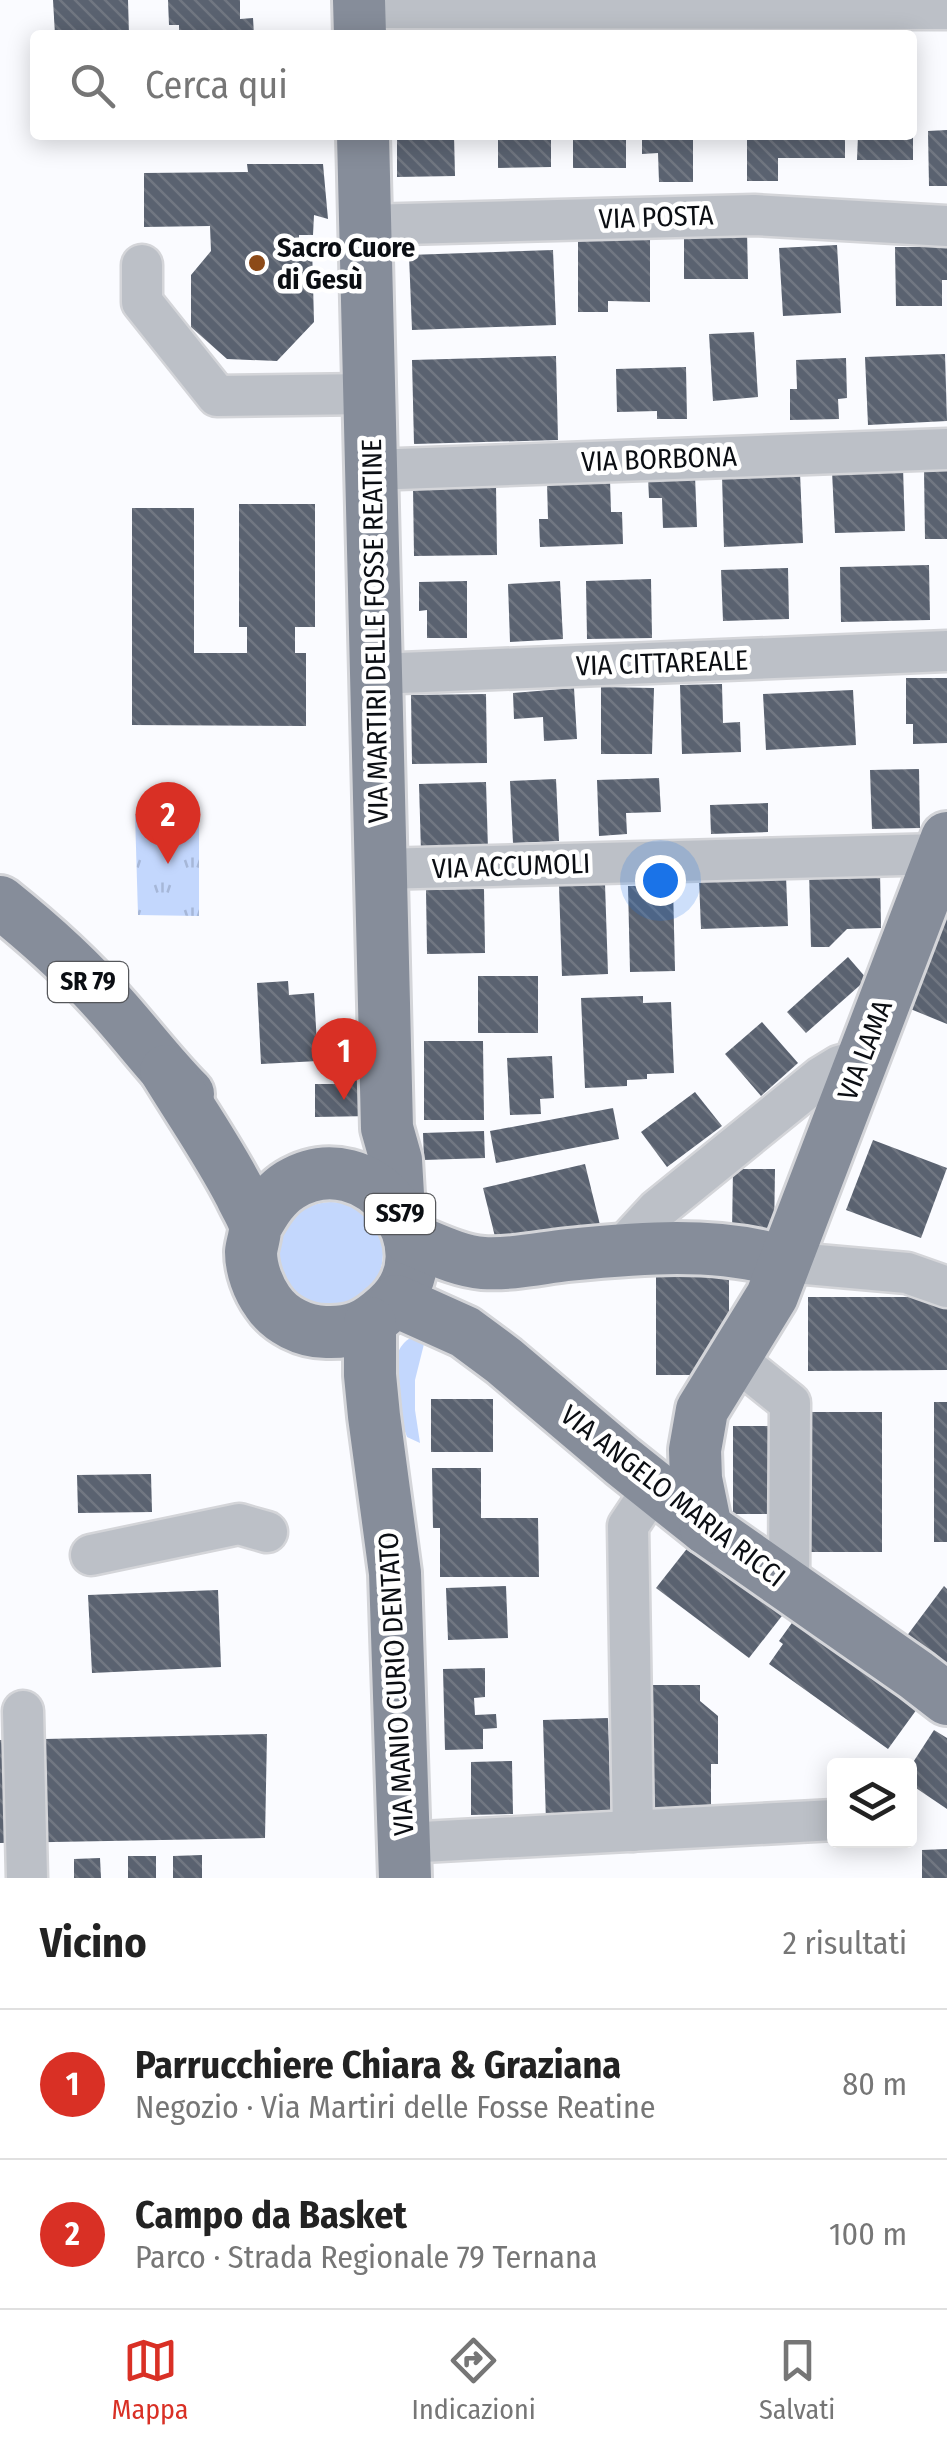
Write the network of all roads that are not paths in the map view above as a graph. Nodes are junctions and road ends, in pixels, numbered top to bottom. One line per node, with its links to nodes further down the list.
1 (947, 9): 2 (street)
2 (360, 14)
3 (363, 140): 4 (main road, VIA MARTIRI DELLE FOSSE REATINE)
4 (365, 225): 5 (street, VIA POSTA); 7 (main road, VIA MARTIRI DELLE FOSSE REATINE)
5 (947, 226)
6 (142, 265): 7 (street)
7 (369, 394): 9 (main road, VIA MARTIRI DELLE FOSSE REATINE)
8 (947, 448): 9 (street, VIA BORBONA)
9 (371, 470): 11 (main road, VIA MARTIRI DELLE FOSSE REATINE)
10 (947, 651): 11 (street, VIA CITTAREALE)
11 (376, 674): 13 (main road, VIA MARTIRI DELLE FOSSE REATINE)
12 (944, 846): 13 (street, VIA ACCUMOLI); 15 (main road, VIA LAMA)
13 (381, 869): 18 (main road, VIA MARTIRI DELLE FOSSE REATINE)
14 (0, 902): 16 (main road, SR 79)
15 (860, 1060): 20 (street); 22 (main road, VIA LAMA)
16 (166, 1071): 17 (main road, SR 79); 19 (main road, SR 79)
17 (290, 1186): 18 (main road, SS79); 19 (main road)
18 (390, 1210): 21 (main road); 24 (main road, SS79)
19 (256, 1226): 26 (main road, SR 79)
20 (620, 1250): 21 (main road); 22 (main road)
21 (472, 1260): 25 (main road)
22 (784, 1262): 23 (street); 27 (main road, VIA LAMA)
23 (947, 1287)
24 (383, 1312): 25 (main road, VIA ANGELO MARIA RICCI); 26 (main road); 30 (main road, VIA MANIO CURIO DENTATO)
25 (457, 1327): 29 (main road, VIA ANGELO MARIA RICCI)
26 (316, 1332): 30 (main road, VIA MANIO CURIO DENTATO)
27 (734, 1358): 28 (main road, VIA LAMA); 34 (street)
28 (702, 1410): 29 (main road); 31 (main road, VIA LAMA)
29 (638, 1474): 31 (main road, VIA ANGELO MARIA RICCI); 38 (street)
30 (382, 1490): 39 (main road, VIA MANIO CURIO DENTATO)
31 (706, 1528): 34 (main road, VIA ANGELO MARIA RICCI)
32 (268, 1532): 33 (street)
33 (91, 1555)
34 (789, 1586): 35 (main road, VIA ANGELO MARIA RICCI)
35 (947, 1699)
36 (23, 1710): 40 (street)
37 (827, 1820): 38 (street)
38 (633, 1831): 39 (street)
39 (404, 1861)
40 (26, 1878)

